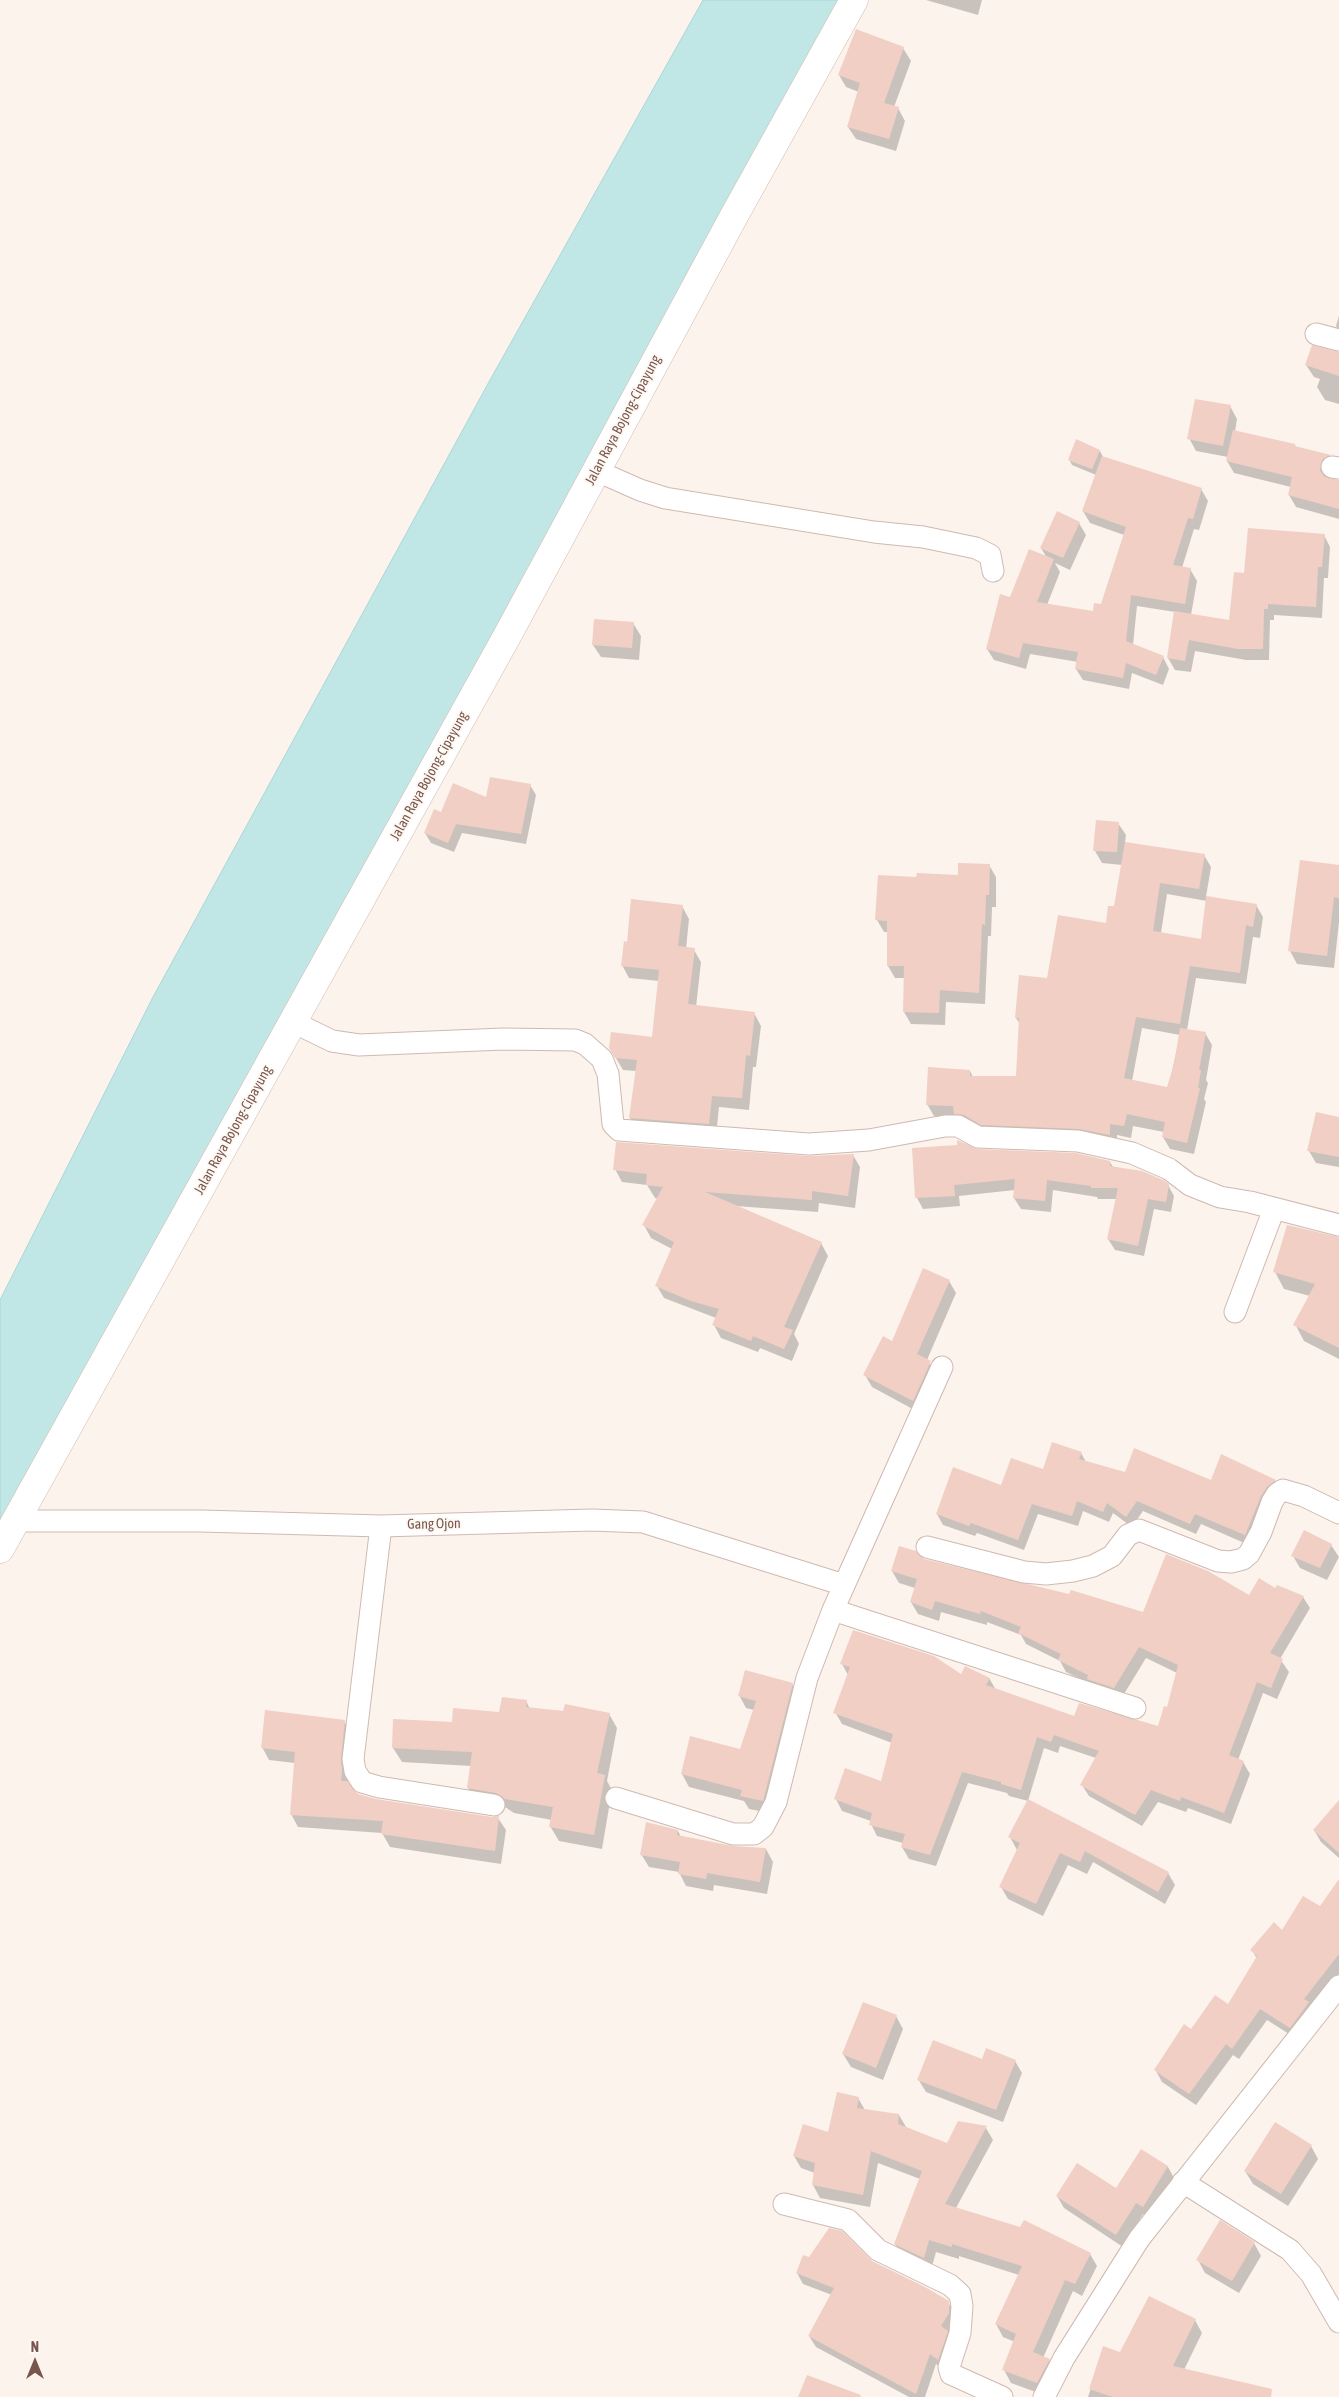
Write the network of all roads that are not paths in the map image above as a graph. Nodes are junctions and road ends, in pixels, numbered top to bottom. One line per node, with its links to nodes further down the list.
1 (854, 0): 4 (street, Jalan Raya Bojong-Cipayung)
2 (1316, 334): 3 (street)
3 (1339, 340)
4 (597, 471): 5 (street); 6 (street, Jalan Raya Bojong-Cipayung)
5 (993, 571)
6 (293, 1022): 7 (street); 12 (street, Jalan Raya Bojong-Cipayung)
7 (1274, 1209): 8 (street); 9 (street)
8 (1339, 1225)
9 (1235, 1312)
10 (942, 1366): 16 (street)
11 (1339, 1513): 14 (street)
12 (15, 1521): 13 (street, Gang Ojon); 15 (street, Jalan Raya Bojong-Cipayung)
13 (381, 1526): 16 (street, Gang Ojon); 20 (street)
14 (927, 1546)
15 (0, 1549)
16 (844, 1585): 17 (street)
17 (833, 1610): 18 (street); 19 (street)
18 (1135, 1708)
19 (616, 1798)
20 (494, 1805)
21 (1339, 1986): 22 (street)
22 (1183, 2182): 24 (street); 26 (street)
23 (784, 2204): 25 (street)
24 (1339, 2322)
25 (1002, 2397)
26 (1044, 2397)

